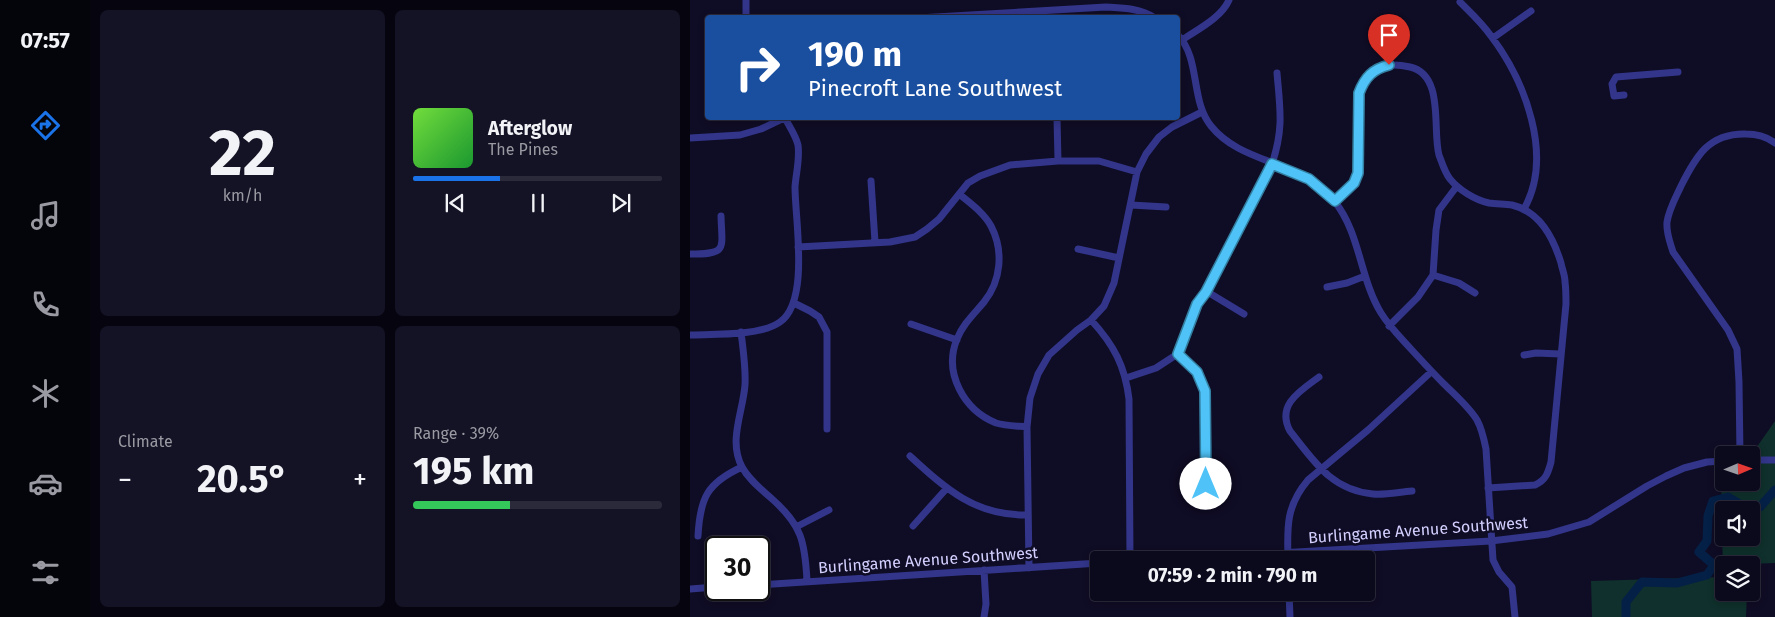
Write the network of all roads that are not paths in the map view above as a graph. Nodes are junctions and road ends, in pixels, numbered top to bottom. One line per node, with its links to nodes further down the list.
1 (746, 0): 5 (street)
2 (1229, 0): 8 (street)
3 (1460, 2): 9 (street)
4 (1531, 10): 9 (street)
5 (746, 15)
6 (974, 15): 7 (street)
7 (1150, 15)
8 (1180, 38): 13 (street)
9 (1493, 38): 28 (street)
10 (1678, 72): 12 (street)
11 (1277, 73): 20 (street)
12 (1624, 95)
13 (1202, 112): 20 (street); 21 (street)
14 (781, 120): 17 (street)
15 (786, 120): 31 (street)
16 (1057, 120): 19 (street)
17 (690, 138)
18 (1775, 143): 56 (street)
19 (1058, 161): 21 (street); 24 (street)
20 (1272, 164): 25 (street); 38 (street)
21 (1137, 172): 26 (street)
22 (871, 181): 30 (street)
23 (1457, 186): 25 (street); 28 (street); 35 (street)
24 (959, 194): 30 (street); 47 (street)
25 (1335, 201): 36 (street)
26 (1131, 205): 27 (street); 34 (street)
27 (1166, 207)
28 (1524, 209): 49 (street)
29 (720, 216): 33 (street)
30 (875, 242): 31 (street)
31 (798, 247): 40 (street)
32 (1078, 249): 34 (street)
33 (690, 254)
34 (1119, 258): 42 (street)
35 (1433, 275): 39 (street); 44 (street)
36 (1365, 276): 37 (street); 44 (street)
37 (1327, 287)
38 (1206, 292): 41 (street); 48 (street)
39 (1475, 293)
40 (794, 303): 45 (street); 55 (street)
41 (1244, 314)
42 (1091, 320): 53 (street); 54 (street)
43 (911, 324): 47 (street)
44 (1390, 326): 51 (street)
45 (741, 332): 46 (street); 61 (street)
46 (690, 335)
47 (957, 340): 54 (street)
48 (1178, 354): 53 (street); 66 (street)
49 (1560, 354): 50 (street); 64 (street)
50 (1524, 355)
51 (1432, 372): 62 (street); 64 (street)
52 (1319, 377): 62 (street)
53 (1126, 378): 73 (street)
54 (1027, 427): 68 (street)
55 (827, 429)
56 (1740, 446)
57 (910, 456): 63 (street)
58 (1760, 460): 59 (street)
59 (1775, 460)
60 (1715, 462): 72 (street, Burlingame Avenue Southwest)
61 (742, 468): 69 (street); 71 (street)
62 (1321, 470): 65 (street); 74 (street)
63 (947, 488): 68 (street); 70 (street)
64 (1488, 488): 72 (street)
65 (1412, 491)
66 (1206, 500)
67 (828, 510): 69 (street)
68 (1028, 515): 77 (street)
69 (798, 526): 79 (street)
70 (913, 526)
71 (698, 536)
72 (1491, 541): 75 (street, Burlingame Avenue Southwest); 86 (street)
73 (1130, 551)
74 (1288, 551)
75 (1306, 551)
76 (1090, 565): 77 (street, Burlingame Avenue Southwest)
77 (1029, 568): 78 (street, Burlingame Avenue Southwest)
78 (984, 570): 79 (street, Burlingame Avenue Southwest); 84 (street)
79 (807, 581): 80 (street, Burlingame Avenue Southwest)
80 (770, 583)
81 (705, 588): 82 (street)
82 (690, 589)
83 (1289, 601): 85 (street)
84 (984, 617)
85 (1290, 617)
86 (1515, 617)

